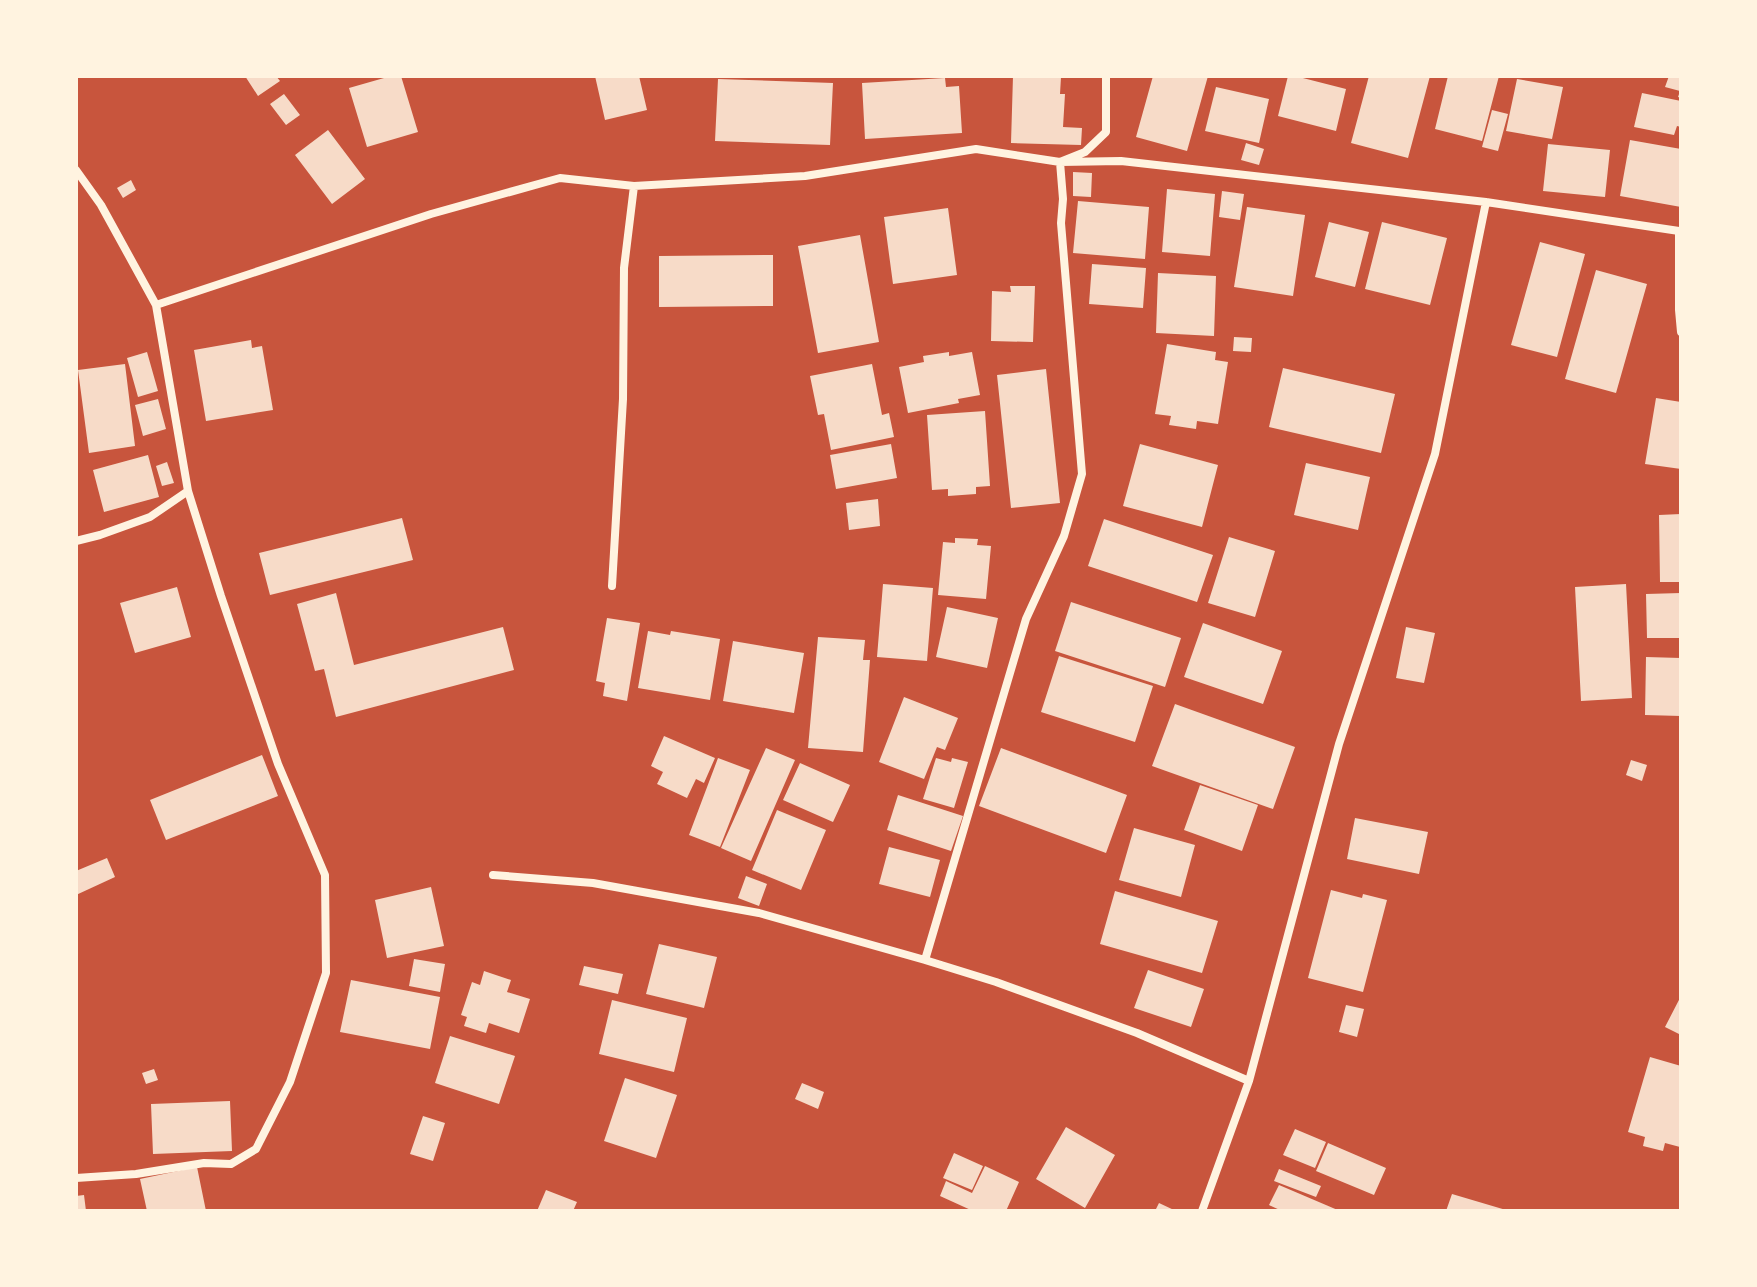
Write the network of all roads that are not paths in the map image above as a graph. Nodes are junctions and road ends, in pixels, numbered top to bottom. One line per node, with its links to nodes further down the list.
1 (1106, 76): 2 (street)
2 (1060, 162): 4 (street); 5 (street); 12 (street)
3 (76, 170): 6 (street)
4 (634, 186): 6 (street); 10 (street)
5 (1486, 202): 7 (street); 13 (street)
6 (156, 305): 8 (street)
7 (1681, 332)
8 (188, 491): 9 (street); 14 (street)
9 (76, 541)
10 (612, 586)
11 (493, 875): 12 (street)
12 (925, 960): 13 (street)
13 (1249, 1081): 15 (street)
14 (76, 1178)
15 (1202, 1211)

